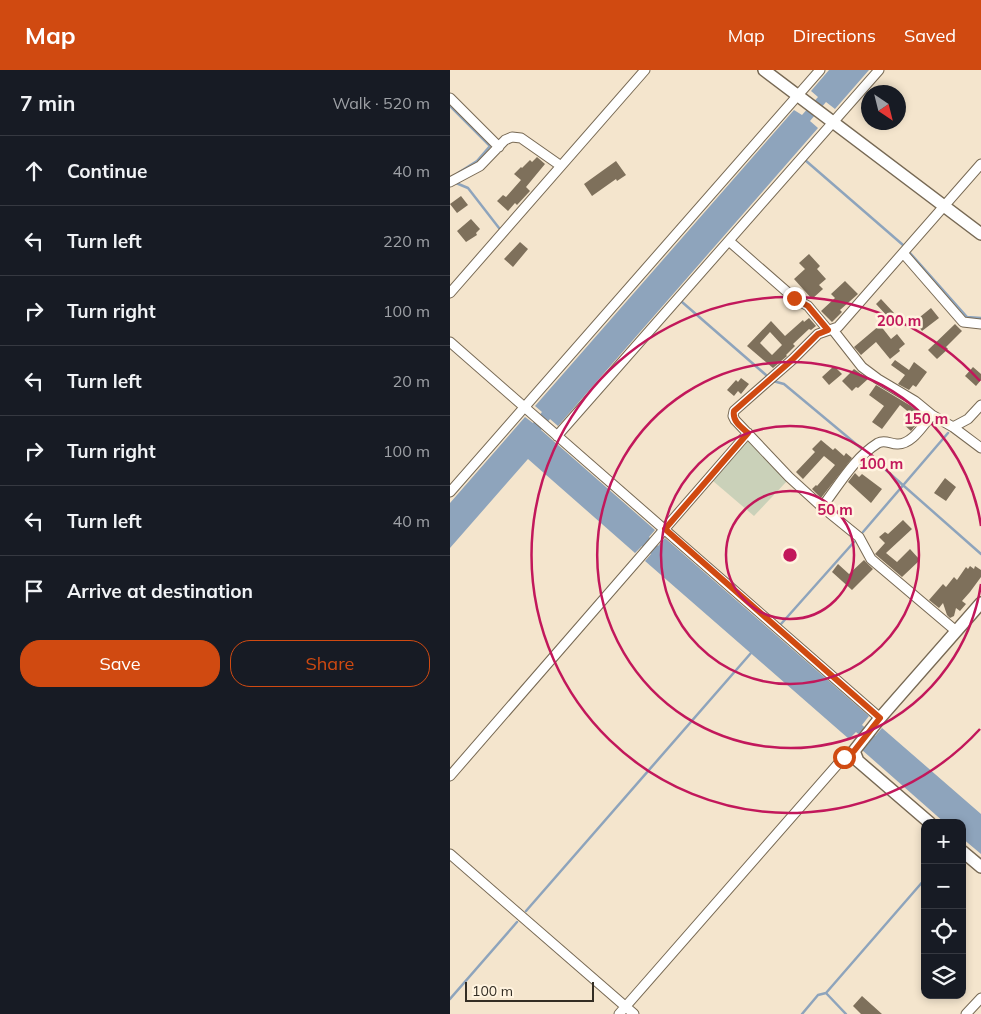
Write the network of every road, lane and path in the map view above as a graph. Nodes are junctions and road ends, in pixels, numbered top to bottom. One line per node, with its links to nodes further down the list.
1 (645, 70): 10 (street)
2 (764, 70): 5 (street)
3 (820, 70): 5 (street)
4 (879, 70): 7 (street)
5 (798, 95): 7 (street); 21 (street)
6 (450, 98): 8 (street)
7 (833, 122): 12 (street); 14 (street)
8 (499, 147): 10 (street); 11 (street)
9 (981, 164): 12 (street)
10 (560, 166): 16 (street)
11 (450, 182)
12 (944, 206): 13 (street); 15 (street)
13 (981, 234)
14 (728, 241): 18 (street); 25 (street)
15 (904, 253): 17 (street); 18 (street)
16 (450, 294)
17 (981, 324)
18 (830, 330): 22 (street); 24 (street)
19 (450, 342): 21 (street)
20 (981, 405): 23 (street)
21 (524, 407): 25 (street); 27 (street)
22 (932, 415): 23 (street); 28 (street)
23 (954, 427): 26 (street)
24 (748, 433): 28 (street); 29 (street)
25 (557, 436): 29 (street)
26 (981, 448)
27 (450, 492)
28 (822, 507): 31 (street)
29 (665, 529): 32 (street); 34 (street)
30 (981, 603): 31 (street)
31 (956, 631): 32 (street)
32 (880, 718): 33 (street)
33 (854, 751): 35 (street); 40 (street)
34 (450, 776)
35 (925, 819)
36 (450, 854): 40 (street)
37 (966, 855): 38 (street)
38 (981, 868)
39 (981, 998): 42 (street)
40 (622, 1011): 41 (street)
41 (634, 1014)
42 (966, 1014)

